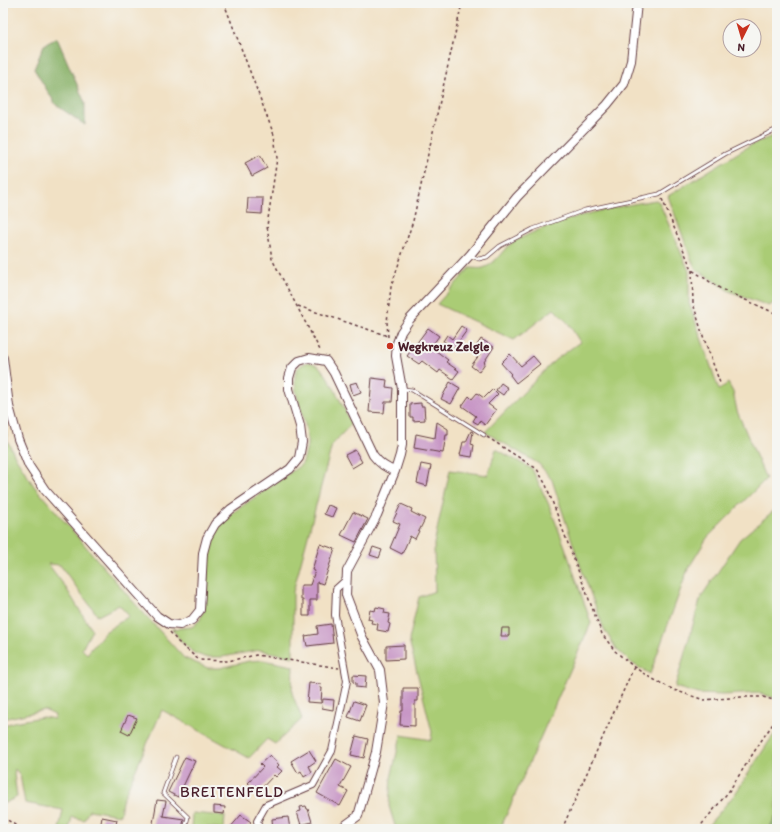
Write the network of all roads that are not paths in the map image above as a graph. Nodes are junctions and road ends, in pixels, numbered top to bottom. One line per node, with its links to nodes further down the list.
1 (637, 3): 3 (street)
2 (777, 129): 3 (lane)
3 (470, 255): 5 (street)
4 (3, 358): 7 (street)
5 (402, 389): 6 (lane); 7 (street)
6 (484, 435)
7 (395, 471): 8 (street)
8 (347, 580): 11 (street); 12 (street)
9 (176, 757): 10 (lane)
10 (185, 829)
11 (259, 829)
12 (340, 829)

